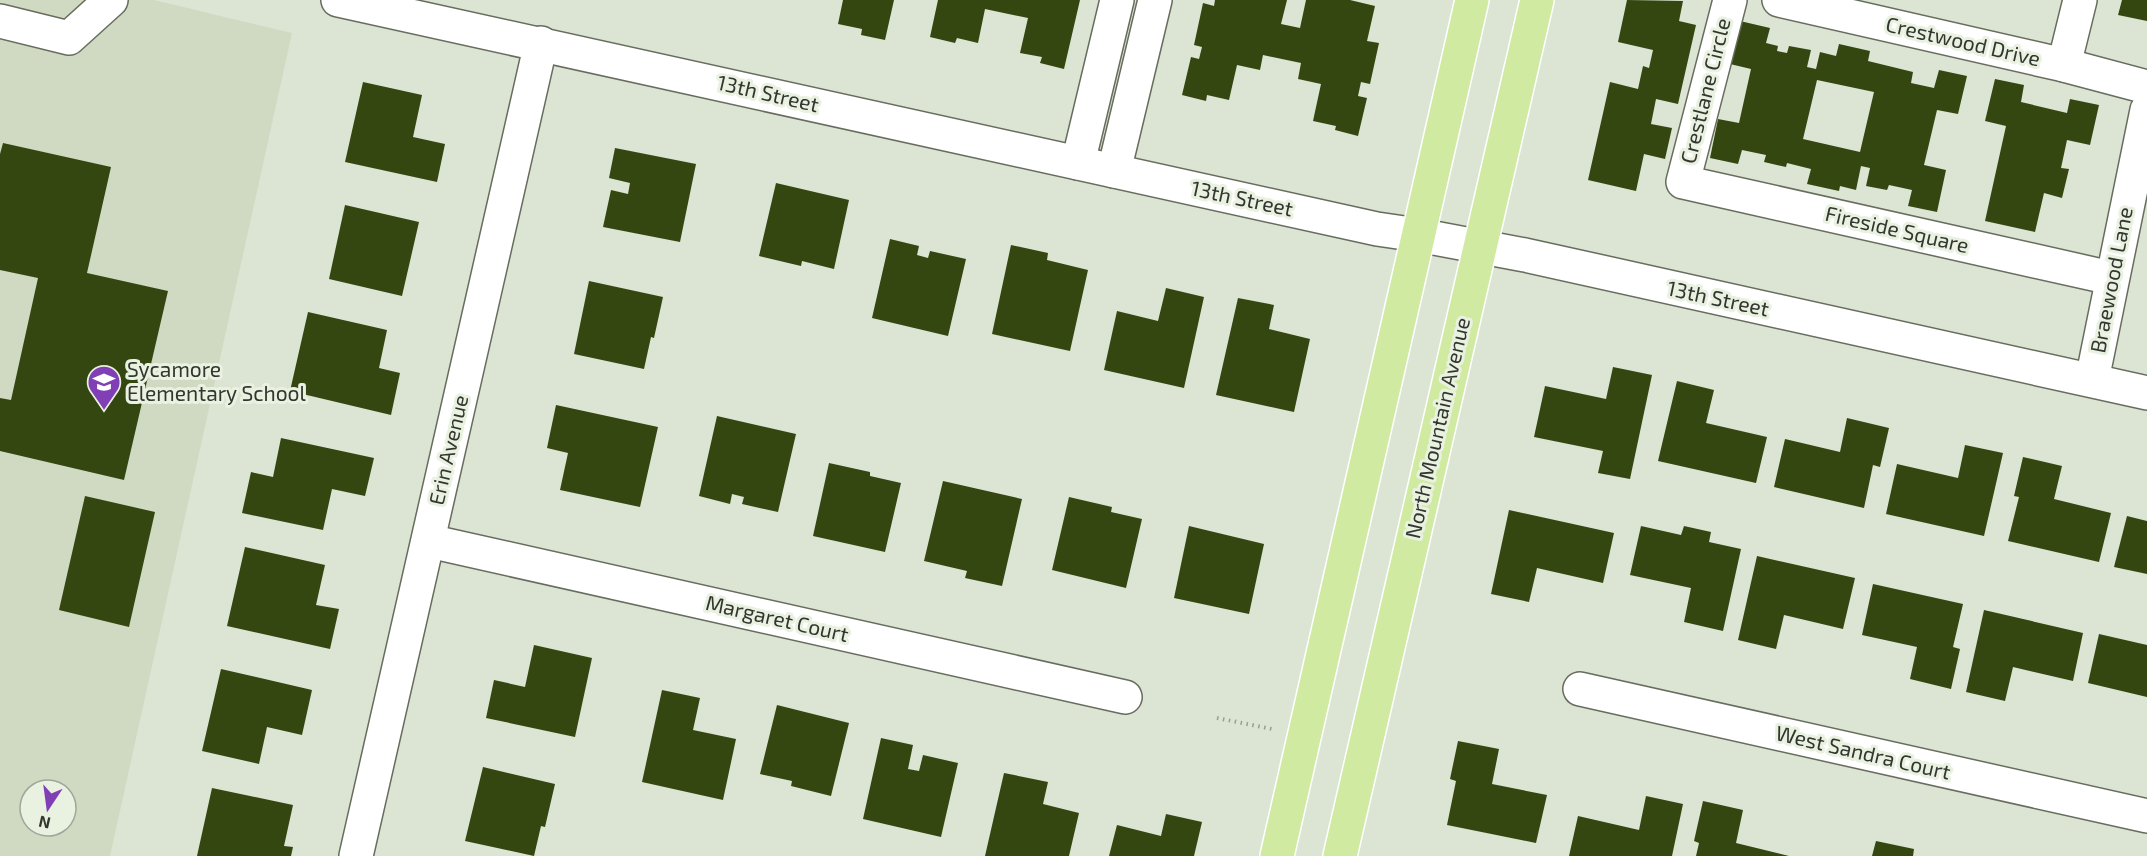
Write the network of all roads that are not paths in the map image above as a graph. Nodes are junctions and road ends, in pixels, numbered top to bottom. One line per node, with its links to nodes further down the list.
1 (111, 0): 10 (street)
2 (1117, 0): 15 (street)
3 (1155, 0): 16 (street)
4 (1472, 0): 18 (main road)
5 (1536, 0): 19 (main road, North Mountain Avenue)
6 (1730, 0): 17 (street, Crestlane Circle)
7 (1779, 0): 12 (street, Crestwood Drive)
8 (2080, 0): 12 (street)
9 (347, 1): 11 (street, 13th Street)
10 (0, 21)
11 (541, 43): 15 (street, 13th Street); 23 (street, Erin Avenue)
12 (2064, 65): 13 (street, Crestwood Drive)
13 (2147, 87)
14 (2147, 110): 20 (street, Braewood Lane)
15 (1078, 163): 16 (street, 13th Street)
16 (1114, 171): 18 (street, 13th Street)
17 (1683, 183): 20 (street, Fireside Square)
18 (1418, 235): 19 (street, 13th Street); 28 (main road)
19 (1479, 246): 21 (street, 13th Street); 29 (main road, North Mountain Avenue)
20 (2112, 279): 21 (street, Braewood Lane)
21 (2092, 380): 22 (street, 13th Street)
22 (2147, 393)
23 (429, 541): 25 (street, Margaret Court); 27 (street, Erin Avenue)
24 (1580, 689): 26 (street, West Sandra Court)
25 (1125, 697)
26 (2147, 816)
27 (356, 856)
28 (1277, 856)
29 (1340, 856)

